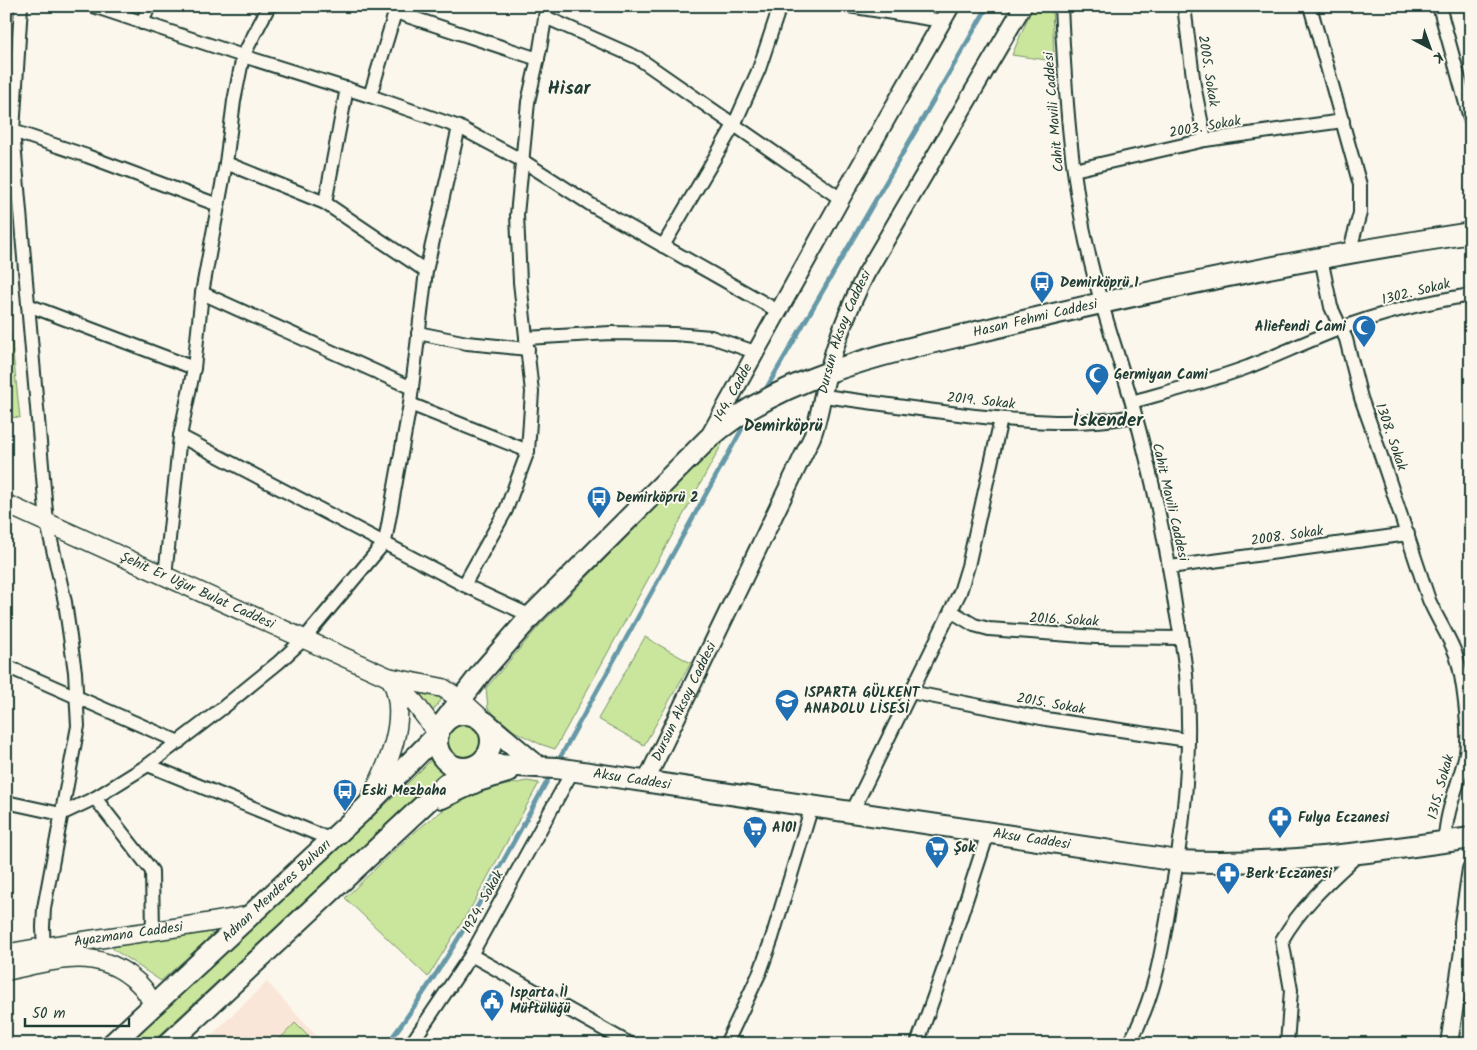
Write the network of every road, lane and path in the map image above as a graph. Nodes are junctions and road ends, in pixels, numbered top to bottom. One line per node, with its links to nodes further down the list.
1 (21, 6): 24 (street)
2 (94, 6): 15 (street)
3 (149, 6): 15 (street)
4 (269, 6): 16 (street)
5 (780, 6): 22 (street)
6 (849, 6): 14 (street)
7 (1023, 6): 47 (street, Dursun Aksoy Caddesi)
8 (1061, 6): 28 (street, Cahit Mavili Caddesi)
9 (1184, 6): 25 (street, 2005. Sokak)
10 (1310, 6): 20 (street)
11 (1439, 6): 21 (street)
12 (396, 9): 17 (street); 19 (street)
13 (546, 12): 17 (street); 22 (street)
14 (947, 14): 29 (street, 144. Cadde)
15 (142, 22): 16 (street)
16 (243, 56): 18 (street); 27 (street)
17 (538, 59): 26 (street)
18 (348, 88): 19 (street); 30 (street)
19 (370, 96): 23 (street)
20 (1343, 121): 25 (street, 2003. Sokak); 34 (street)
21 (1471, 122)
22 (734, 125): 29 (street); 33 (street)
23 (459, 127): 26 (street); 36 (street)
24 (13, 131): 31 (street); 40 (street)
25 (1205, 140): 28 (street, 2003. Sokak)
26 (523, 161): 33 (street); 44 (street)
27 (226, 163): 30 (street); 31 (street)
28 (1074, 170): 39 (street, Cahit Mavili Caddesi)
29 (841, 199): 41 (street, 144. Cadde)
30 (325, 203): 36 (street)
31 (218, 206): 37 (street)
32 (1471, 233): 34 (main road, Hasan Fehmi Caddesi)
33 (663, 246): 41 (street)
34 (1349, 253): 35 (main road, Hasan Fehmi Caddesi)
35 (1321, 258): 39 (main road, Hasan Fehmi Caddesi); 42 (street, 1308. Sokak)
36 (426, 270): 43 (street)
37 (202, 293): 46 (street); 48 (street)
38 (1471, 295): 42 (street, 1302. Sokak)
39 (1102, 303): 47 (main road, Hasan Fehmi Caddesi); 50 (street, Cahit Mavili Caddesi)
40 (28, 305): 46 (street); 58 (street)
41 (778, 311): 45 (street, 144. Cadde)
42 (1340, 329): 50 (street, 1302. Sokak); 59 (street, 1308. Sokak)
43 (418, 333): 44 (street); 48 (street)
44 (527, 343): 45 (street); 56 (street)
45 (755, 352): 55 (street, 144. Cadde)
46 (194, 368): 54 (street)
47 (828, 373): 49 (street, Dursun Aksoy Caddesi); 55 (main road, Hasan Fehmi Caddesi)
48 (412, 388): 51 (street)
49 (824, 396): 53 (street, 2019. Sokak); 82 (street, Dursun Aksoy Caddesi)
50 (1132, 402): 52 (street, Cahit Mavili Caddesi)
51 (410, 404): 56 (street); 60 (street)
52 (1135, 416): 53 (street, 2019. Sokak); 61 (street, Cahit Mavili Caddesi)
53 (1001, 419): 64 (street)
54 (180, 436): 60 (street); 62 (street)
55 (708, 439): 65 (main road, 144. Cadde)
56 (528, 451): 63 (street)
57 (6, 504): 58 (main road, Şehit Er Uğur Bulat Caddesi)
58 (47, 522): 62 (main road, Şehit Er Uğur Bulat Caddesi); 72 (street)
59 (1408, 534): 61 (street, 2008. Sokak); 66 (street, 1308. Sokak)
60 (385, 542): 63 (street); 68 (street)
61 (1170, 567): 67 (street, Cahit Mavili Caddesi)
62 (165, 576): 68 (main road, Şehit Er Uğur Bulat Caddesi)
63 (464, 585): 65 (street)
64 (951, 611): 67 (street, 2016. Sokak); 71 (street)
65 (531, 616): 73 (main road, 144. Cadde)
66 (1441, 624): 93 (street, 1315. Sokak)
67 (1181, 638): 76 (street, Cahit Mavili Caddesi)
68 (304, 639): 70 (main road, Şehit Er Uğur Bulat Caddesi); 77 (street)
69 (6, 666): 72 (street)
70 (390, 679): 73 (main road, Şehit Er Uğur Bulat Caddesi); 75 (main road, Şehit Er Uğur Bulat Caddesi); 88 (main road)
71 (910, 692): 76 (street, 2015. Sokak); 86 (street)
72 (77, 696): 77 (street); 87 (street)
73 (460, 700): 74 (main road, Şehit Er Uğur Bulat Caddesi); 75 (main road, 144. Cadde)
74 (483, 720): 75 (main road); 79 (main road); 80 (main road)
75 (440, 729): 80 (main road); 88 (main road, Adnan Menderes Bulvarı)
76 (1188, 740): 95 (street, Cahit Mavili Caddesi)
77 (179, 742): 78 (street)
78 (148, 765): 83 (street); 92 (street)
79 (537, 766): 80 (main road, Aksu Caddesi); 81 (main road, Aksu Caddesi); 89 (main road)
80 (471, 767): 89 (main road)
81 (572, 770): 82 (main road, Aksu Caddesi); 105 (street, 1924. Sokak)
82 (646, 781): 85 (main road, Aksu Caddesi)
83 (95, 798): 87 (street); 100 (street)
84 (6, 802): 87 (street)
85 (812, 806): 86 (main road, Aksu Caddesi); 112 (street)
86 (852, 812): 90 (main road, Aksu Caddesi)
87 (61, 814): 103 (street)
88 (359, 814): 92 (main road, Adnan Menderes Bulvarı)
89 (412, 817): 109 (main road)
90 (988, 833): 95 (main road, Aksu Caddesi); 113 (street)
91 (1471, 838): 93 (main road, Aksu Caddesi)
92 (332, 840): 98 (main road, Adnan Menderes Bulvarı)
93 (1445, 842): 94 (main road, Aksu Caddesi)
94 (1361, 853): 95 (main road, Aksu Caddesi); 115 (street)
95 (1178, 861): 114 (street, Cahit Mavili Caddesi)
96 (1471, 869): 97 (street)
97 (1469, 892): 102 (street)
98 (251, 915): 100 (main road, Ayazmana Caddesi); 107 (main road, Adnan Menderes Bulvarı)
99 (1471, 927): 102 (street)
100 (153, 932): 103 (main road, Ayazmana Caddesi)
101 (6, 946): 103 (street)
102 (1462, 951): 116 (street)
103 (39, 953): 104 (main road, Ayazmana Caddesi); 106 (main road, Ayazmana Caddesi); 107 (main road, Ayazmana Caddesi)
104 (6, 954)
105 (471, 955): 110 (street, 1924. Sokak); 111 (street)
106 (6, 971)
107 (153, 1006): 108 (main road, Adnan Menderes Bulvarı)
108 (112, 1044)
109 (168, 1044)
110 (411, 1044)
111 (630, 1044)
112 (726, 1044)
113 (917, 1044)
114 (1129, 1044)
115 (1287, 1044)
116 (1449, 1044)

